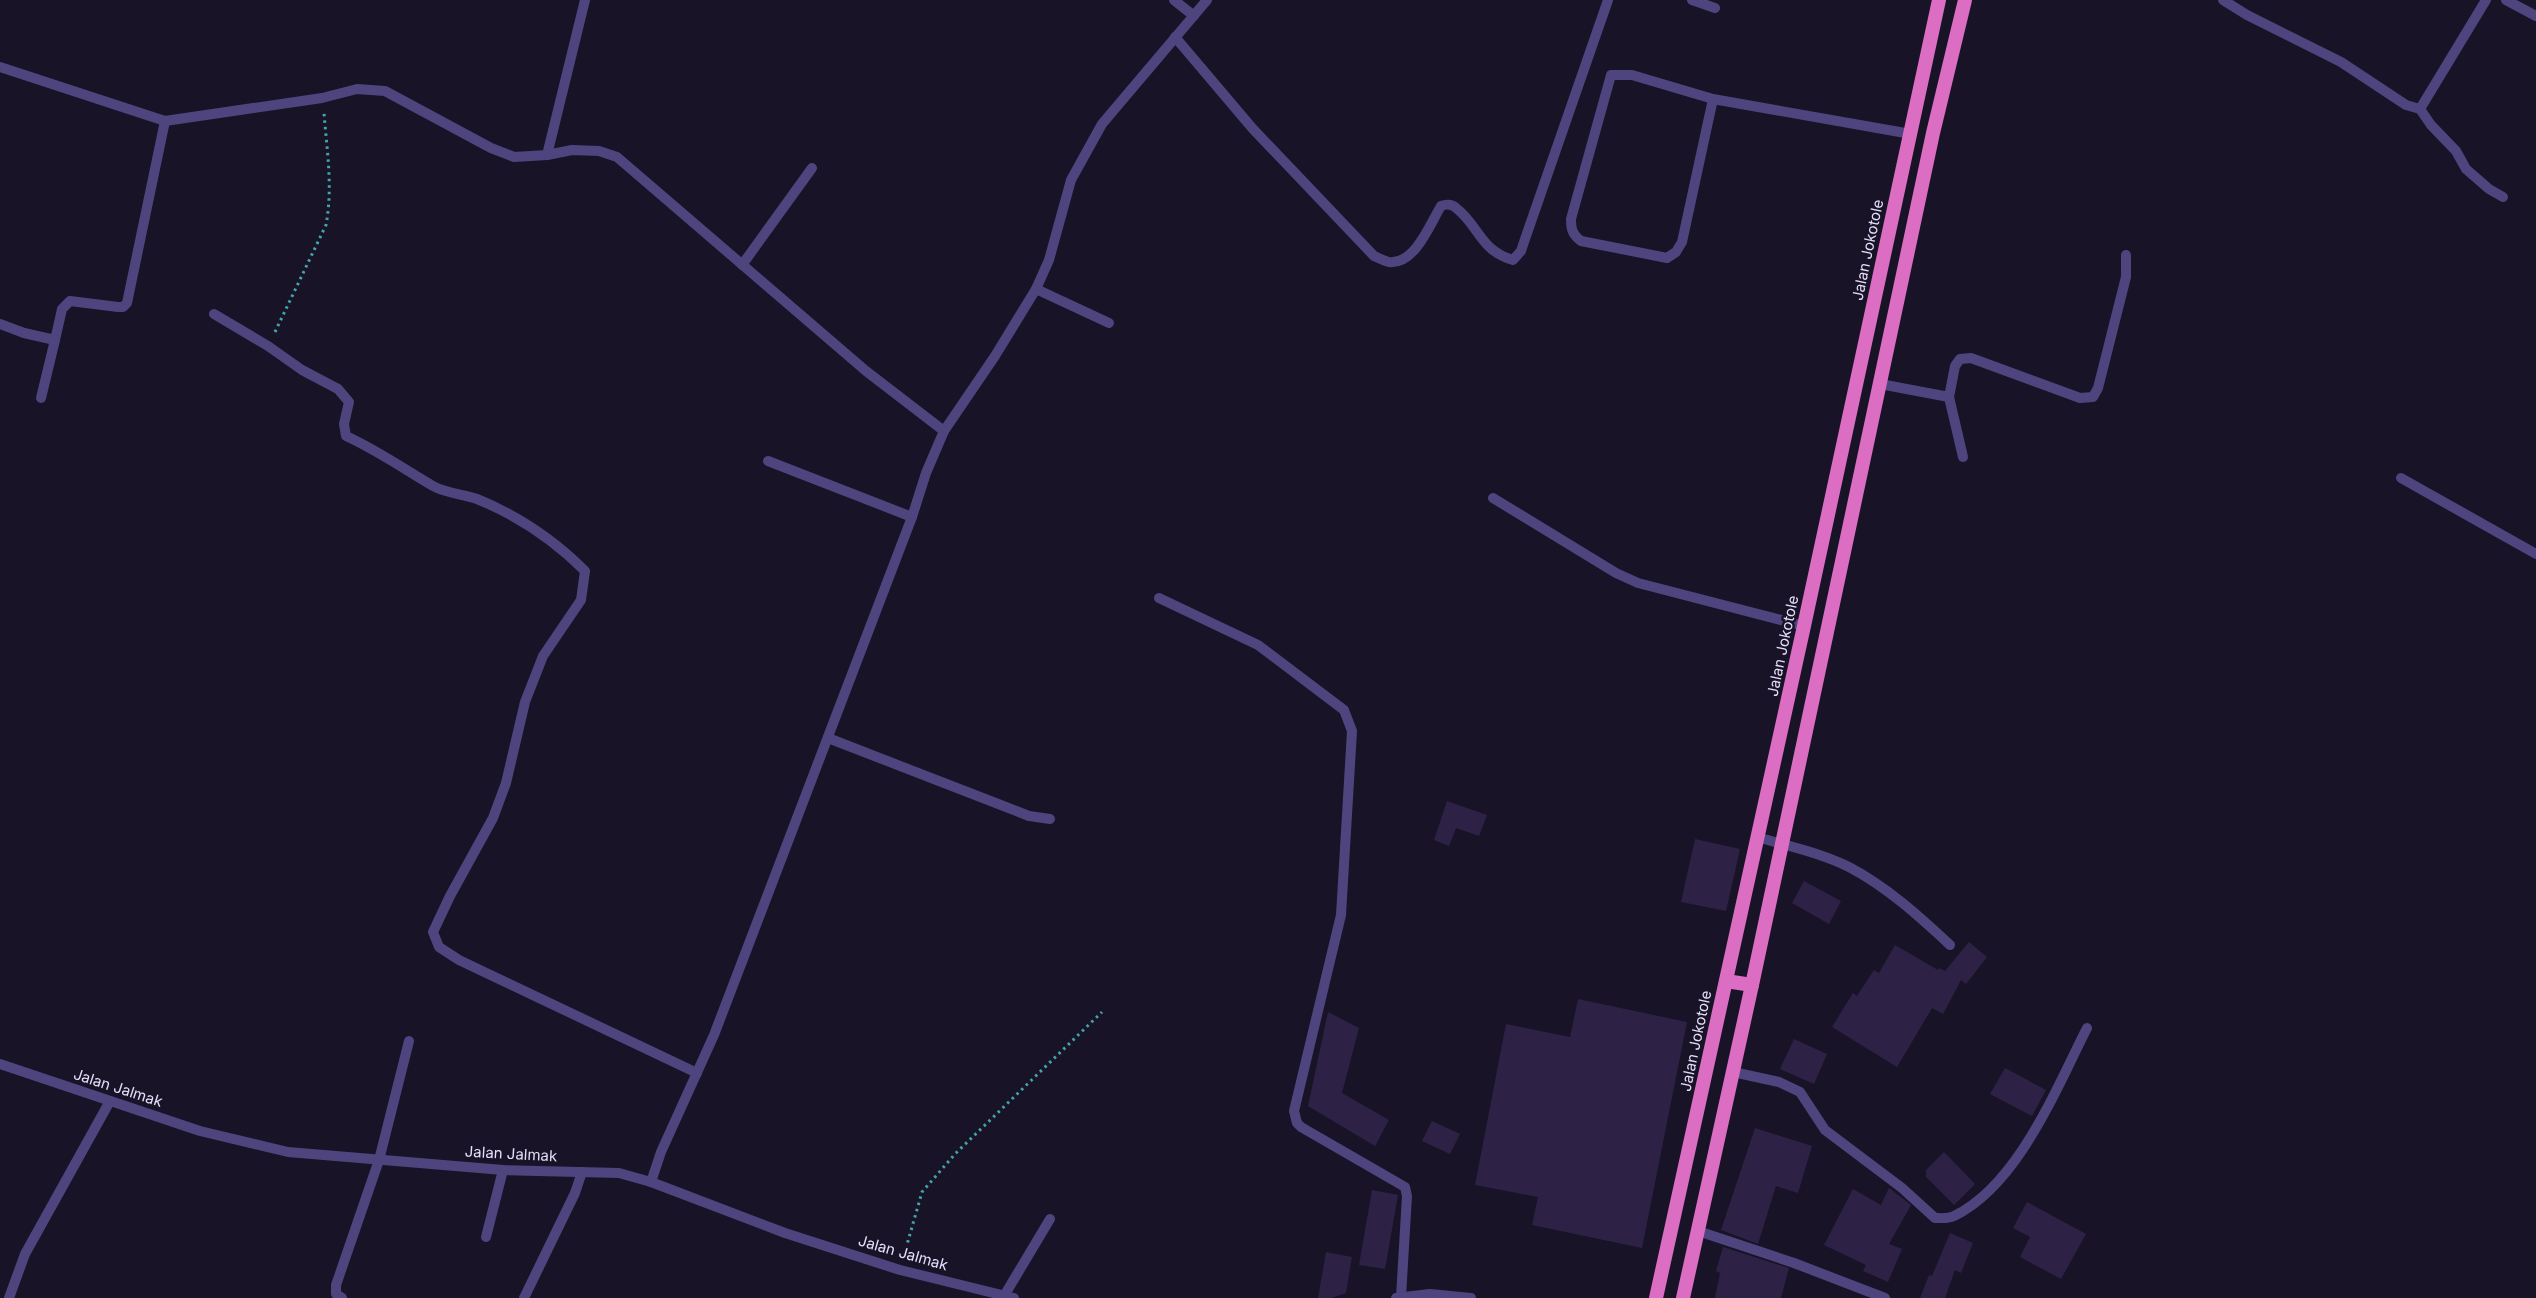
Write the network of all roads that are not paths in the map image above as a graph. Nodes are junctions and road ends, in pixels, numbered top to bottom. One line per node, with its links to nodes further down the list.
1 (585, 0): 20 (street)
2 (1174, 0): 12 (street)
3 (1207, 0): 12 (street)
4 (1608, 0): 14 (street)
5 (1692, 0): 11 (street)
6 (1939, 0): 19 (highway, Jalan Jokotole)
7 (1965, 0): 30 (highway)
8 (2223, 0): 17 (street)
9 (2486, 0): 17 (street)
10 (2506, 0): 13 (street)
11 (1715, 8)
12 (1194, 16): 14 (street)
13 (2536, 16)
14 (1175, 37): 25 (street)
15 (0, 67): 18 (street)
16 (1714, 99): 16 (street); 19 (street)
17 (2420, 109): 22 (street)
18 (165, 121): 20 (street); 29 (street)
19 (1911, 134): 41 (highway, Jalan Jokotole)
20 (547, 155): 24 (street)
21 (812, 168): 24 (street)
22 (2503, 197)
23 (2126, 255): 31 (street)
24 (742, 265): 33 (street)
25 (1036, 289): 27 (street); 33 (street)
26 (214, 314): 53 (street)
27 (1109, 323)
28 (0, 324): 29 (street)
29 (55, 340): 32 (street)
30 (1880, 384): 31 (street); 45 (highway)
31 (1949, 396): 34 (street)
32 (41, 398)
33 (944, 431): 38 (street)
34 (1963, 457)
35 (768, 461): 38 (street)
36 (2401, 478): 39 (street)
37 (1493, 498): 41 (street)
38 (912, 517): 42 (street)
39 (2536, 554)
40 (1159, 598): 66 (street)
41 (1804, 626): 44 (highway, Jalan Jokotole)
42 (828, 738): 43 (street); 53 (street)
43 (1050, 819)
44 (1757, 837): 45 (street); 47 (highway, Jalan Jokotole)
45 (1782, 844): 46 (street); 48 (highway)
46 (1950, 945)
47 (1726, 981): 48 (highway); 68 (highway, Jalan Jokotole)
48 (1752, 985): 52 (highway)
49 (2087, 1028): 52 (street)
50 (409, 1041): 55 (street)
51 (0, 1064): 54 (street, Jalan Jalmak)
52 (1733, 1072): 60 (highway)
53 (697, 1073): 58 (street)
54 (110, 1101): 55 (street, Jalan Jalmak); 63 (street)
55 (379, 1160): 56 (street, Jalan Jalmak); 64 (street)
56 (503, 1170): 57 (street, Jalan Jalmak); 61 (street)
57 (582, 1172): 58 (street, Jalan Jalmak); 65 (street)
58 (651, 1182): 62 (street, Jalan Jalmak)
59 (1050, 1219): 62 (street)
60 (1698, 1232): 69 (highway); 70 (street)
61 (486, 1237)
62 (1009, 1297)
63 (9, 1298)
64 (342, 1298)
65 (524, 1298)
66 (1399, 1298): 67 (street)
67 (1472, 1298)
68 (1656, 1298)
69 (1683, 1298)
70 (1885, 1298)

